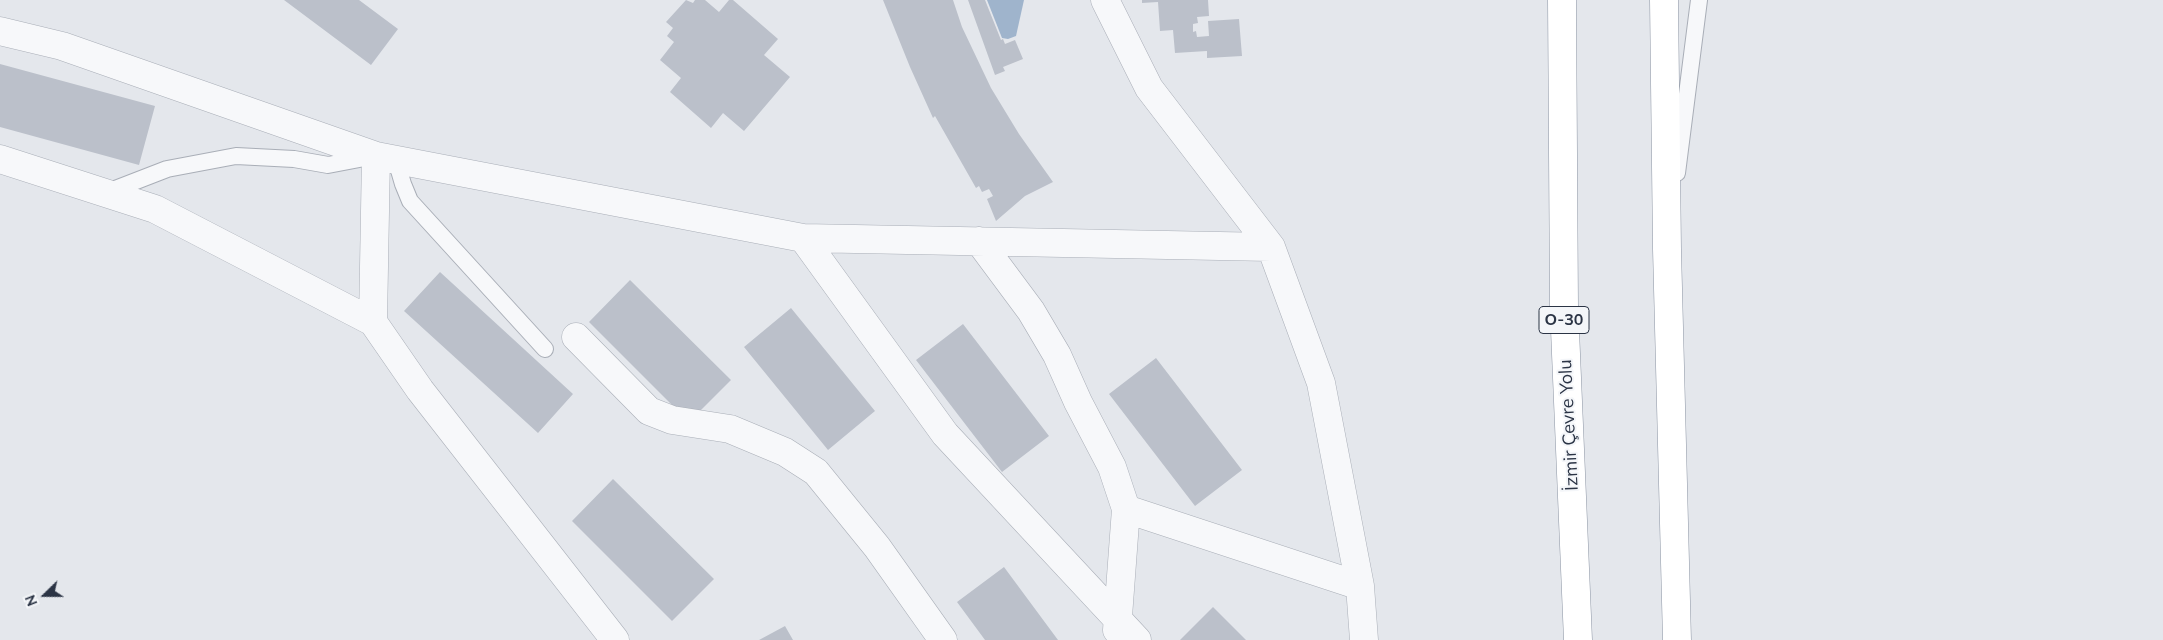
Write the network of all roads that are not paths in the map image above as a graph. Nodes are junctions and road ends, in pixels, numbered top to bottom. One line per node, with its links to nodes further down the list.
1 (1105, 0): 11 (street)
2 (1562, 0): 23 (highway, İzmir Çevre Yolu / O-30)
3 (1664, 0): 12 (highway)
4 (1699, 0): 12 (lane)
5 (0, 31): 6 (street)
6 (386, 158): 8 (lane); 9 (street); 13 (street); 15 (lane)
7 (0, 159): 8 (street)
8 (105, 193): 13 (street)
9 (803, 238): 10 (street); 18 (street)
10 (979, 242): 11 (street); 16 (street)
11 (1271, 247): 17 (street)
12 (1667, 249): 24 (highway)
13 (373, 322): 19 (street)
14 (576, 337): 20 (street)
15 (545, 349)
16 (1126, 510): 17 (street); 18 (street)
17 (1360, 586): 22 (street)
18 (1117, 630): 21 (street)
19 (615, 640)
20 (943, 640)
21 (1137, 640)
22 (1364, 640)
23 (1578, 640)
24 (1677, 640)

